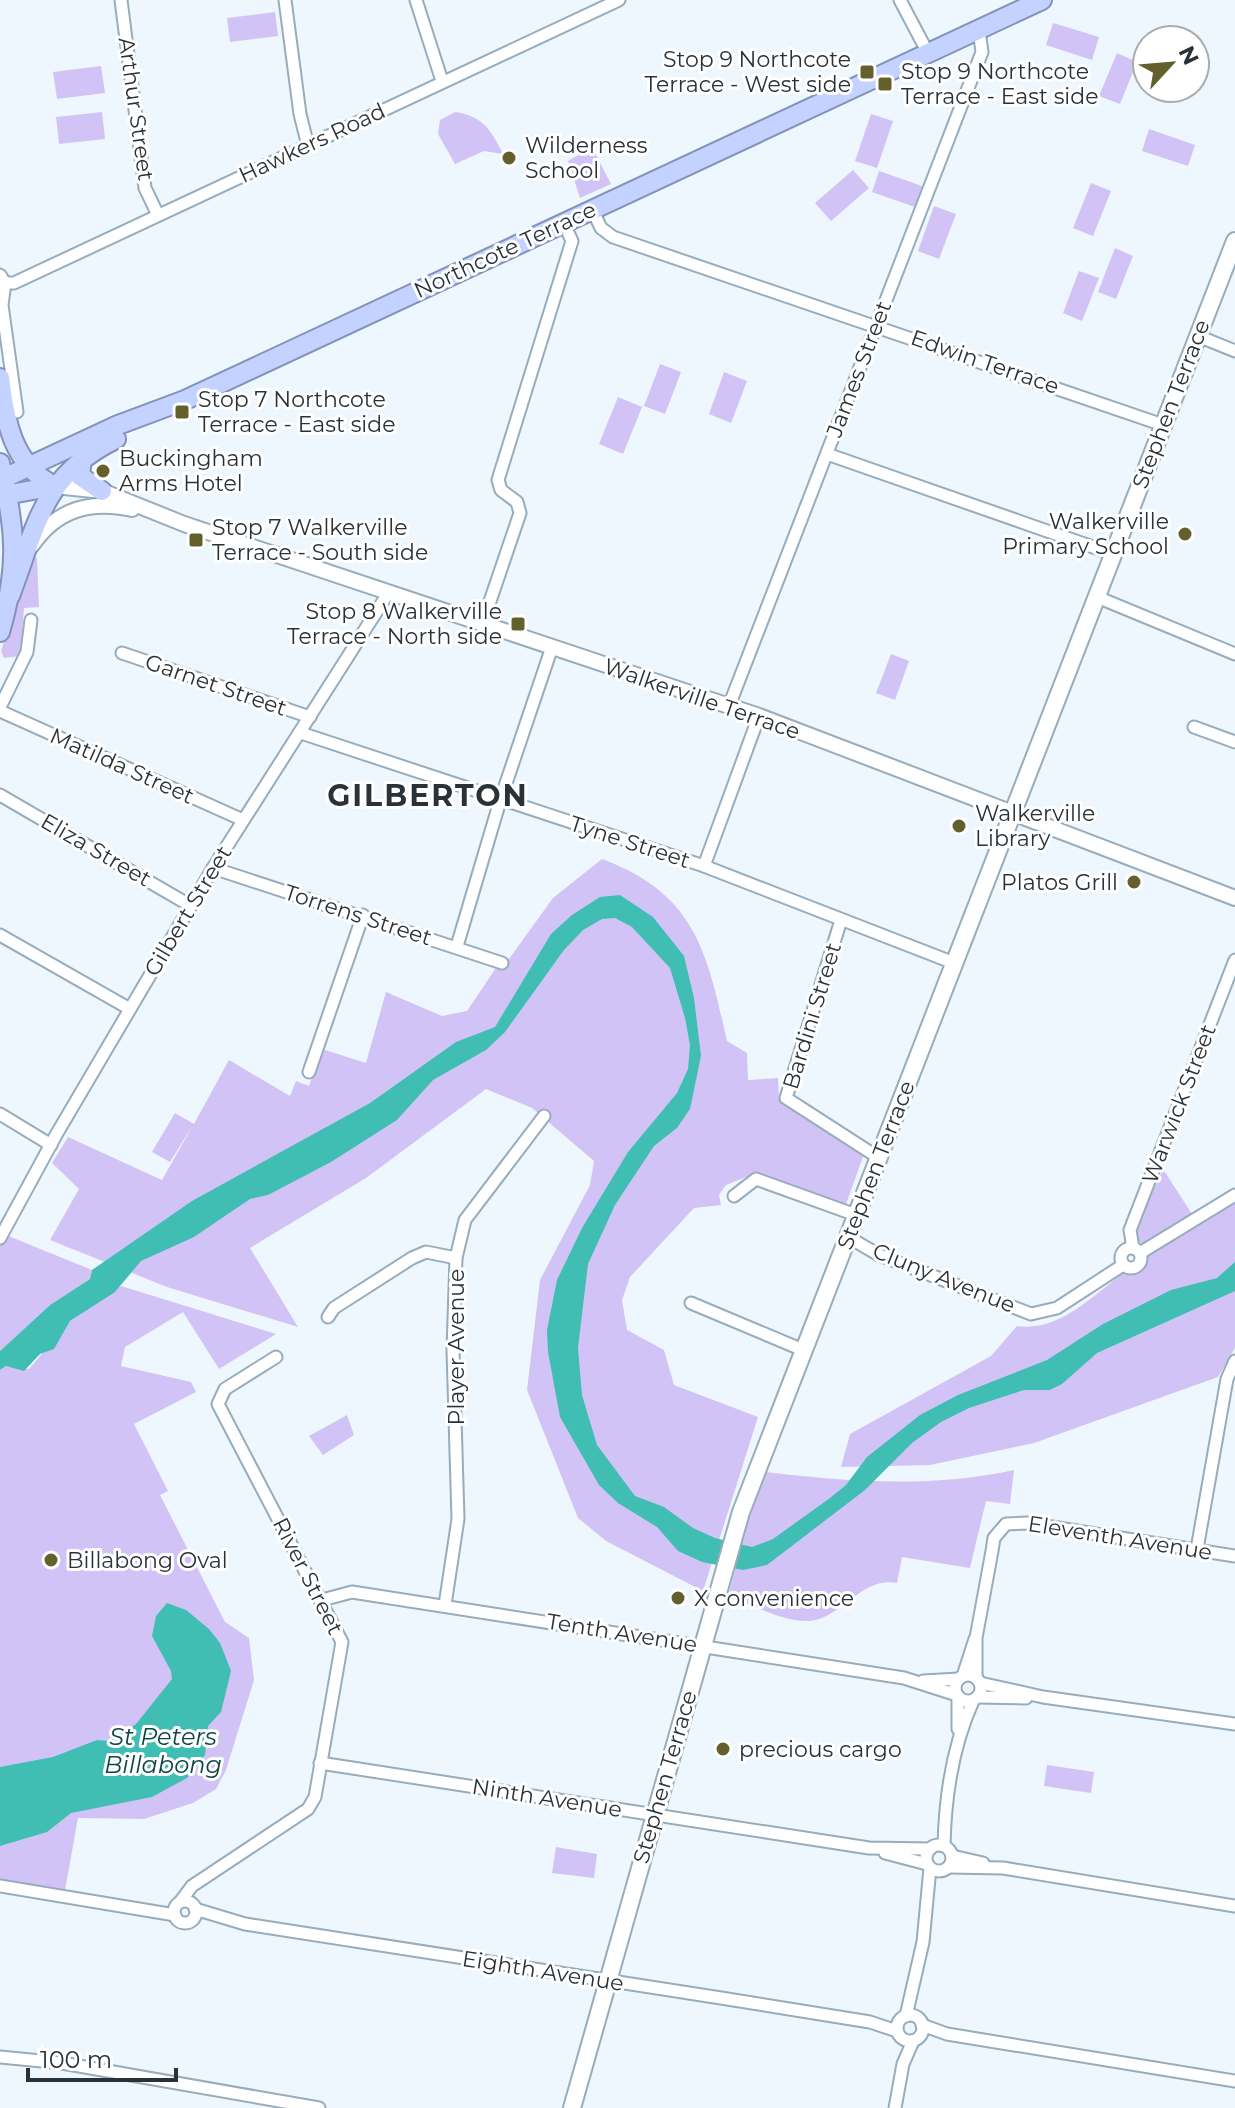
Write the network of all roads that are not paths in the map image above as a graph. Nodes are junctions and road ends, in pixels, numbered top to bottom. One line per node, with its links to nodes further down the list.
1 (121, 0): 12 (street, Arthur Street)
2 (285, 0): 10 (street)
3 (416, 0): 9 (street)
4 (619, 0): 9 (street, Hawkers Road)
5 (900, 0): 8 (street)
6 (1042, 0): 7 (highway, Northcote Terrace)
7 (979, 30): 8 (highway, Northcote Terrace); 16 (street, James Street)
8 (928, 53): 11 (highway, Northcote Terrace)
9 (446, 79): 10 (street, Hawkers Road)
10 (308, 146): 12 (street, Hawkers Road)
11 (592, 209): 13 (highway, Northcote Terrace); 16 (street, Edwin Terrace)
12 (158, 215): 15 (street, Hawkers Road)
13 (563, 222): 20 (highway, Northcote Terrace); 36 (street)
14 (1235, 241): 17 (main road, Stephen Terrace)
15 (3, 279): 21 (street)
16 (876, 324): 22 (street, Edwin Terrace); 23 (street, James Street)
17 (1198, 336): 18 (street); 22 (main road, Stephen Terrace)
18 (1235, 351)
19 (0, 378): 25 (highway)
20 (185, 400): 24 (highway, Northcote Terrace); 25 (highway, Northcote Terrace)
21 (17, 412)
22 (1163, 425): 31 (main road, Stephen Terrace)
23 (827, 454): 31 (street); 41 (street, James Street)
24 (82, 457): 27 (highway, Northcote Terrace); 28 (highway)
25 (28, 466): 26 (highway, Northcote Terrace); 27 (highway)
26 (2, 482): 27 (highway); 33 (highway)
27 (55, 486): 28 (street, Walkerville Terrace); 30 (highway, Northcote Terrace)
28 (102, 491): 29 (street, Walkerville Terrace)
29 (163, 516): 30 (street, Walkerville Terrace); 32 (street, Walkerville Terrace)
30 (27, 552): 33 (highway, Northcote Terrace)
31 (1113, 554): 34 (main road, Stephen Terrace)
32 (389, 592): 36 (street, Walkerville Terrace); 44 (street, Gilbert Street)
33 (10, 596): 37 (highway)
34 (1097, 597): 40 (street); 50 (main road, Stephen Terrace)
35 (31, 620): 42 (street)
36 (483, 622): 38 (street, Walkerville Terrace)
37 (0, 632)
38 (552, 647): 41 (street, Walkerville Terrace); 49 (street)
39 (122, 653): 44 (street, Garnet Street)
40 (1235, 654)
41 (729, 706): 43 (street, Walkerville Terrace)
42 (0, 709): 51 (street, Matilda Street)
43 (759, 716): 50 (street, Walkerville Terrace); 52 (street)
44 (310, 717): 46 (street, Gilbert Street)
45 (1194, 727): 47 (street)
46 (301, 733): 49 (street, Tyne Street); 51 (street, Gilbert Street)
47 (1235, 742)
48 (0, 795): 55 (street, Eliza Street)
49 (500, 801): 52 (street, Tyne Street); 59 (street)
50 (1012, 814): 54 (street, Walkerville Terrace); 62 (main road, Stephen Terrace)
51 (243, 820): 53 (street, Gilbert Street)
52 (704, 866): 57 (street, Tyne Street)
53 (213, 868): 55 (street, Gilbert Street); 56 (street, Torrens Street)
54 (1235, 898)
55 (191, 906): 63 (street, Gilbert Street)
56 (363, 915): 59 (street, Torrens Street); 64 (street)
57 (841, 920): 62 (street, Tyne Street); 68 (street, Bardini Street)
58 (0, 935): 63 (street)
59 (457, 946): 61 (street, Torrens Street)
60 (1235, 960): 74 (street, Warwick Street)
61 (502, 963)
62 (954, 963): 68 (main road, Stephen Terrace)
63 (130, 1009): 67 (street, Gilbert Street)
64 (309, 1072)
65 (0, 1114): 67 (street)
66 (544, 1116): 75 (street, Player Avenue)
67 (51, 1145): 73 (street, Gilbert Street)
68 (879, 1158): 71 (main road, Stephen Terrace)
69 (1235, 1195): 74 (street)
70 (734, 1196): 71 (street)
71 (856, 1215): 72 (main road, Stephen Terrace)
72 (848, 1237): 74 (street, Cluny Avenue); 78 (main road, Stephen Terrace)
73 (0, 1238)
74 (1136, 1250)
75 (456, 1258): 77 (street); 84 (street, Player Avenue)
76 (691, 1303): 78 (street)
77 (328, 1317)
78 (803, 1350): 86 (main road, Stephen Terrace)
79 (276, 1357): 83 (street, River Street)
80 (1235, 1361): 81 (street)
81 (1197, 1549): 82 (street, Eleventh Avenue); 85 (street, Eleventh Avenue)
82 (1235, 1556)
83 (322, 1600): 84 (street, Tenth Avenue); 95 (street, River Street)
84 (445, 1605): 86 (street, Tenth Avenue)
85 (976, 1638): 87 (street); 88 (street)
86 (702, 1647): 89 (street, Tenth Avenue); 96 (main road, Stephen Terrace)
87 (961, 1678): 88 (street, Tenth Avenue); 89 (street, Tenth Avenue); 90 (street)
88 (978, 1680): 91 (street); 92 (street)
89 (923, 1681): 90 (street, Tenth Avenue)
90 (958, 1695): 92 (street, Tenth Avenue); 94 (street)
91 (1043, 1697): 92 (street); 93 (street)
92 (975, 1699): 94 (street)
93 (1235, 1724)
94 (958, 1738): 97 (street)
95 (320, 1763): 96 (street, Ninth Avenue); 100 (street, River Street)
96 (654, 1814): 97 (street, Ninth Avenue); 101 (main road, Stephen Terrace)
97 (939, 1858): 99 (street, Ninth Avenue); 102 (street)
98 (0, 1886): 100 (street, Eighth Avenue)
99 (1235, 1906)
100 (186, 1909): 101 (street, Eighth Avenue)
101 (607, 1981): 102 (street, Eighth Avenue); 106 (main road, Stephen Terrace)
102 (910, 2028): 104 (street, Eighth Avenue); 107 (street)
103 (0, 2057): 105 (street)
104 (1235, 2081)
105 (319, 2108)
106 (572, 2108)
107 (895, 2108)

